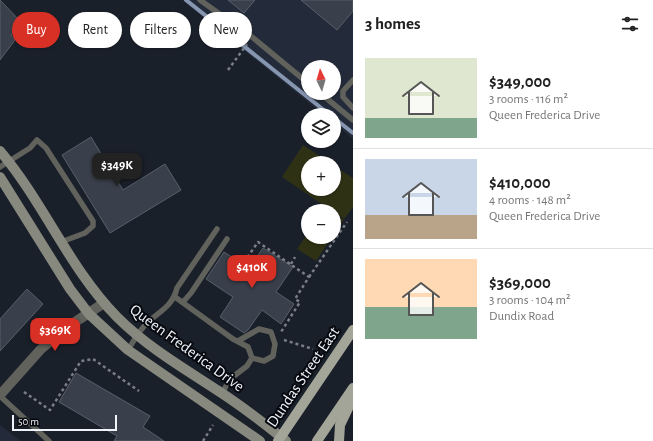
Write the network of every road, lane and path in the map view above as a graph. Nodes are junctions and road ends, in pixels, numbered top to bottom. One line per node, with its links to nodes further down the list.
1 (200, 0): 4 (lane)
2 (245, 48): 3 (path)
3 (228, 70)
4 (301, 77)
5 (353, 80): 7 (lane)
6 (329, 100): 8 (lane)
7 (353, 108)
8 (353, 120)
9 (0, 151): 10 (street, Queen Frederica Drive)
10 (4, 164): 15 (street, Queen Frederica Drive); 15 (lane)
11 (0, 177): 23 (street, Queen Frederica Drive)
12 (347, 222): 19 (path)
13 (217, 229): 20 (lane)
14 (227, 240): 22 (lane)
15 (61, 242): 21 (street, Queen Frederica Drive)
16 (295, 257): 18 (path)
17 (244, 262): 18 (path)
18 (291, 264): 19 (path)
19 (309, 277): 27 (path)
20 (175, 297): 22 (lane); 25 (lane)
21 (104, 302): 23 (street); 25 (street, Queen Frederica Drive)
22 (183, 302): 26 (lane)
23 (89, 314): 28 (street, Queen Frederica Drive); 34 (street)
24 (353, 330): 37 (main road, Dundas Street East)
25 (138, 334): 28 (lane); 33 (street, Queen Frederica Drive)
26 (238, 341): 29 (lane); 29 (lane)
27 (314, 349)
28 (128, 350): 40 (street, Queen Frederica Drive)
29 (252, 358): 33 (lane)
30 (353, 388): 41 (main road)
31 (139, 391): 32 (path)
32 (24, 392)
33 (222, 393): 37 (street, Queen Frederica Drive)
34 (0, 395): 38 (lane)
35 (353, 398): 42 (main road)
36 (213, 425): 39 (path)
37 (282, 440)
38 (49, 441)
39 (203, 441)
40 (260, 441)
41 (317, 441)
42 (339, 441)

